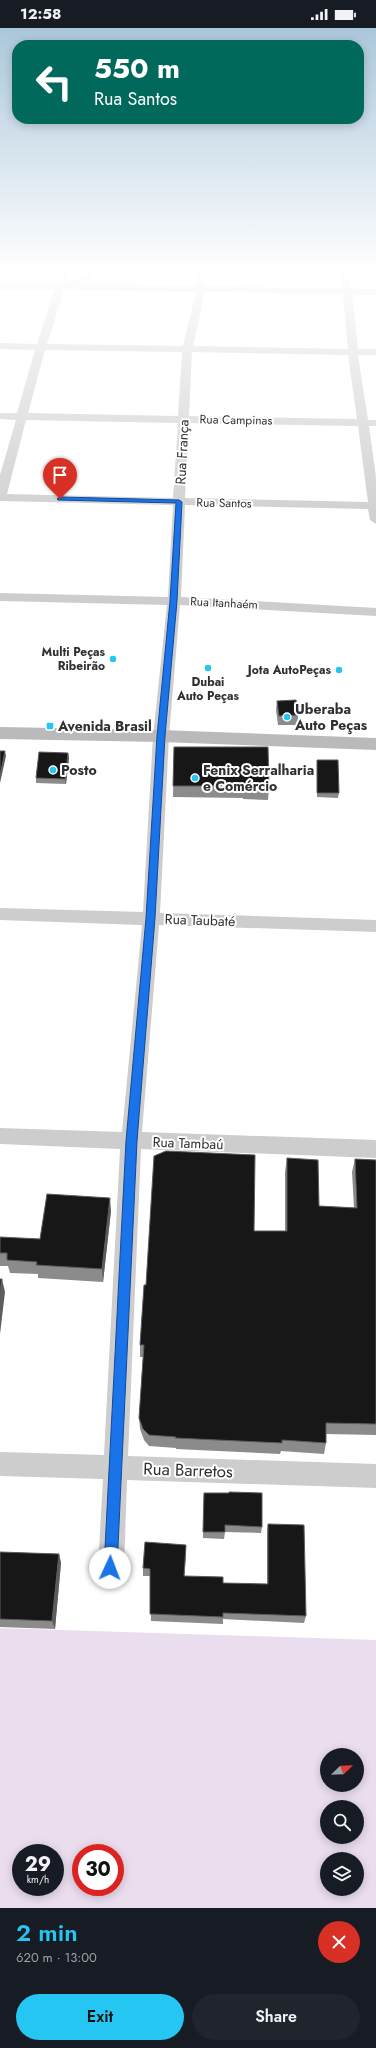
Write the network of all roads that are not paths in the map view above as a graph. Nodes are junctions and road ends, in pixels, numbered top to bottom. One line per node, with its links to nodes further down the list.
1 (38, 359): 5 (street)
2 (187, 359): 6 (street, Rua França)
3 (353, 359): 7 (street)
4 (0, 416): 5 (street, Rua Campinas)
5 (23, 417): 6 (street, Rua Campinas); 9 (street)
6 (184, 419): 7 (street, Rua Campinas); 10 (street, Rua França)
7 (362, 422): 8 (street, Rua Campinas); 11 (street)
8 (376, 423)
9 (0, 497): 10 (street, Rua Santos)
10 (179, 502): 11 (street, Rua Santos); 14 (street, Rua França)
11 (375, 506): 12 (street)
12 (376, 520)
13 (0, 597): 14 (street, Rua Itanhaém)
14 (174, 601): 15 (street, Rua Itanhaém); 17 (street, Rua França)
15 (376, 612)
16 (0, 733): 17 (main road)
17 (161, 736): 18 (main road); 20 (street, Rua França)
18 (376, 744)
19 (0, 914): 20 (street, Rua Taubaté)
20 (151, 918): 21 (street, Rua Taubaté); 23 (street, Rua França)
21 (376, 926)
22 (0, 1136): 23 (street, Rua Tambaú)
23 (132, 1141): 24 (street, Rua Tambaú); 26 (street, Rua França)
24 (376, 1149)
25 (0, 1464): 26 (street, Rua Barretos)
26 (114, 1467): 27 (street, Rua Barretos); 28 (street, Rua França)
27 (376, 1476)
28 (110, 1568)

